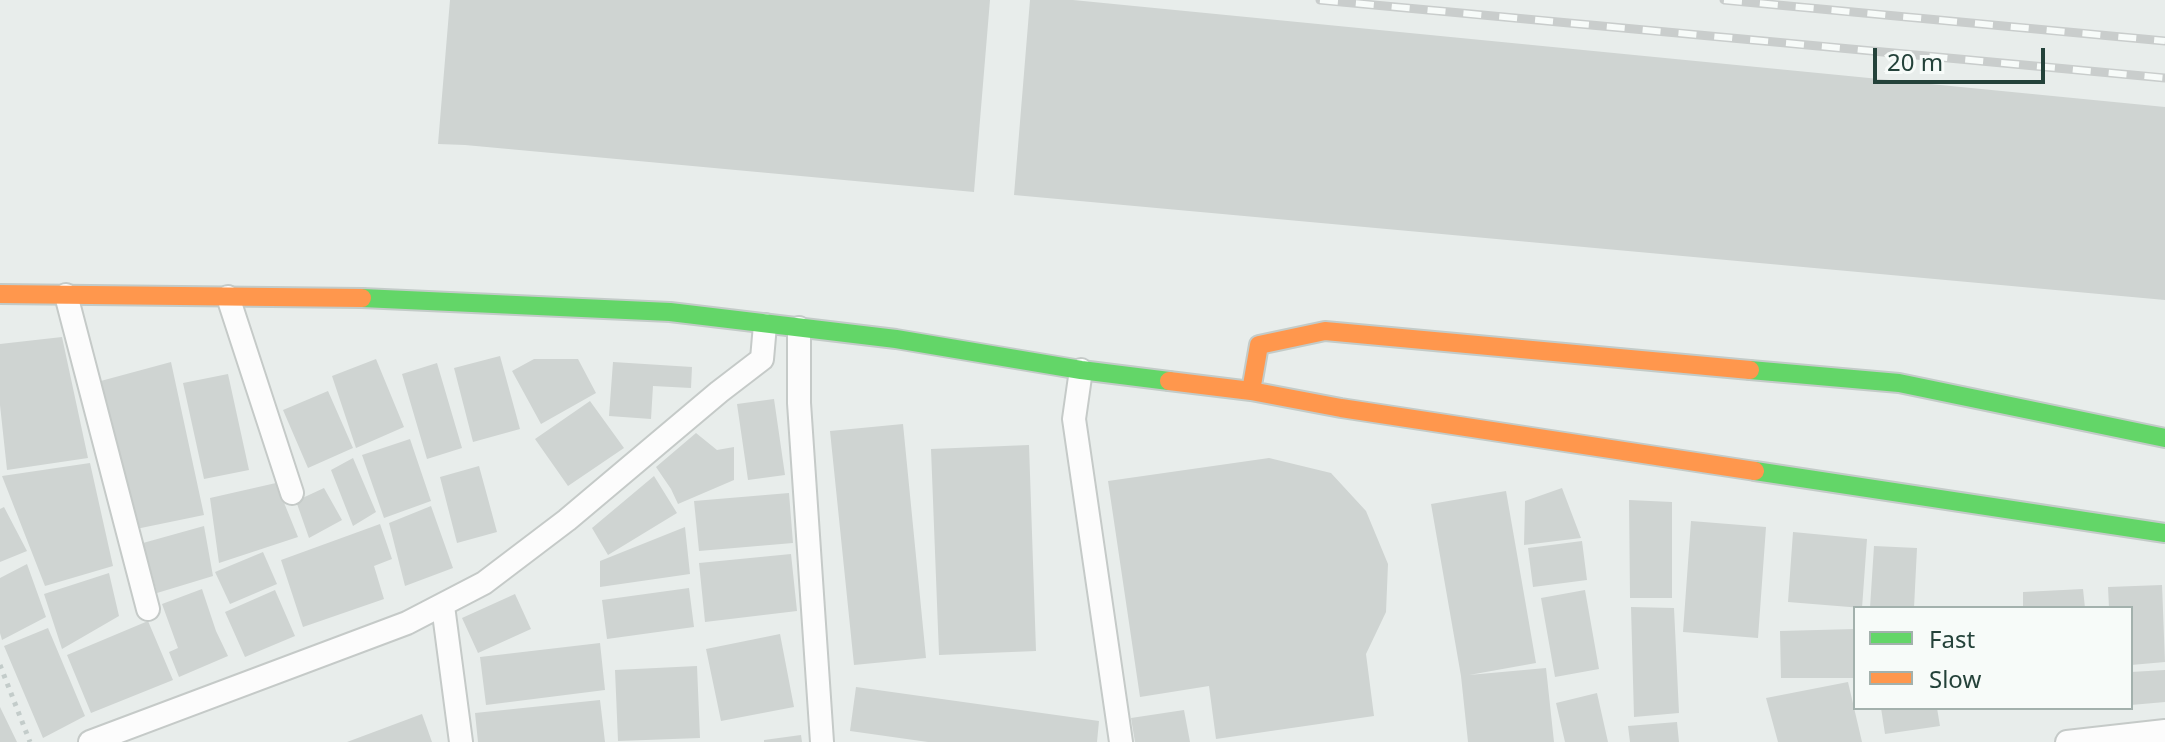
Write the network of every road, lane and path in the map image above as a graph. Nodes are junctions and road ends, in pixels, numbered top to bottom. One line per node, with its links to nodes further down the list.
1 (0, 294): 2 (street)
2 (66, 295): 3 (street); 12 (lane)
3 (228, 297): 4 (street); 9 (lane)
4 (765, 325): 5 (street); 11 (lane)
5 (799, 328): 6 (street); 18 (lane)
6 (1081, 370): 7 (street); 19 (lane)
7 (1251, 391): 8 (street); 10 (street)
8 (2165, 438)
9 (292, 493)
10 (2165, 533)
11 (443, 606): 16 (lane); 17 (lane)
12 (148, 609)
13 (0, 665): 15 (path)
14 (2165, 731): 20 (lane)
15 (30, 742)
16 (90, 742)
17 (461, 742)
18 (822, 742)
19 (1121, 742)
20 (2067, 742)

